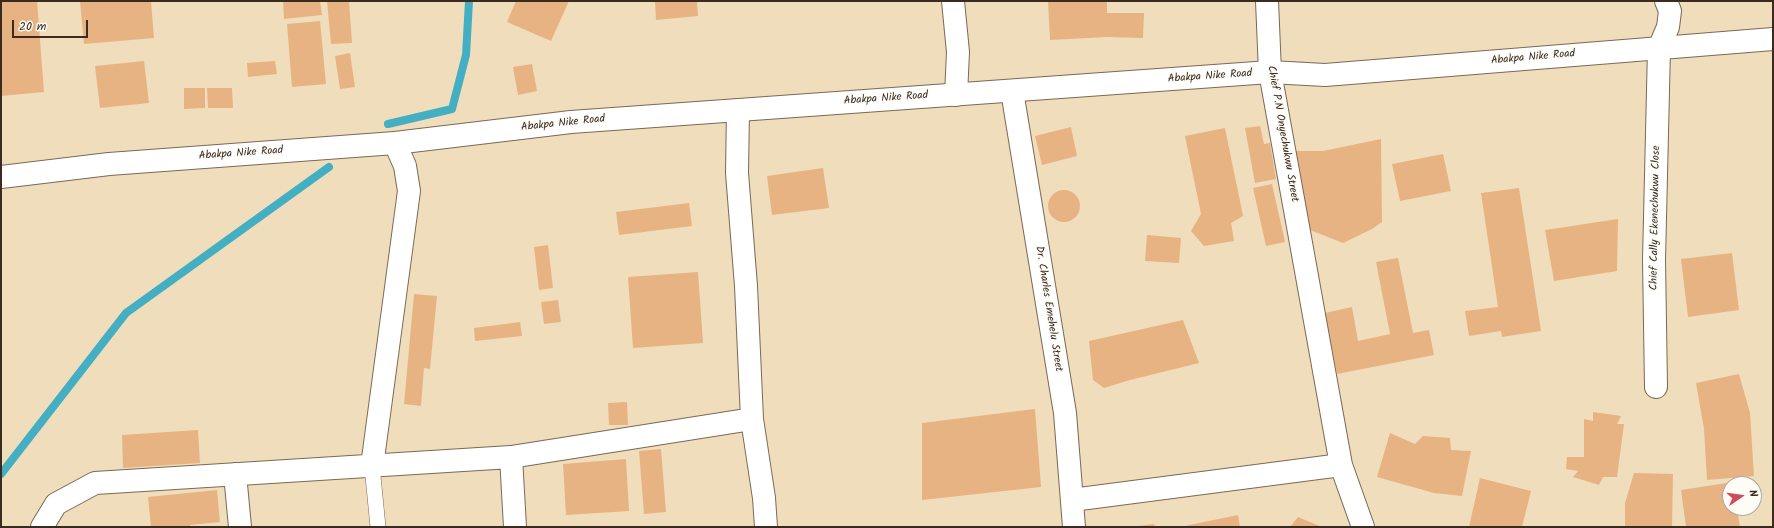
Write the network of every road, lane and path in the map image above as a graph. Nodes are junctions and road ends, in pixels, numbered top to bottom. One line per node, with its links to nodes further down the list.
1 (953, 1): 8 (street)
2 (1267, 1): 6 (street, Chief P.N Onyechukwu Street)
3 (1666, 1): 5 (street)
4 (1773, 39): 5 (street, Abakpa Nike Road)
5 (1659, 48): 6 (street, Abakpa Nike Road); 12 (street, Chief Cally Ekenechukwu Close)
6 (1270, 72): 7 (street, Abakpa Nike Road); 15 (street, Chief P.N Onyechukwu Street)
7 (1012, 92): 8 (street, Abakpa Nike Road); 18 (street, Dr. Charles Emehelu Street)
8 (956, 95): 9 (street, Abakpa Nike Road)
9 (738, 110): 10 (street, Abakpa Nike Road); 13 (street)
10 (395, 143): 11 (street, Abakpa Nike Road); 16 (street)
11 (1, 177)
12 (1656, 387)
13 (752, 419): 14 (street); 23 (street)
14 (511, 457): 16 (street); 22 (street)
15 (1341, 465): 18 (street); 25 (street, Chief P.N Onyechukwu Street)
16 (372, 466): 17 (street); 21 (lane)
17 (235, 474): 19 (street); 20 (street)
18 (1072, 500): 24 (street, Dr. Charles Emehelu Street)
19 (42, 527)
20 (240, 527)
21 (378, 527)
22 (515, 527)
23 (766, 527)
24 (1074, 527)
25 (1363, 527)

